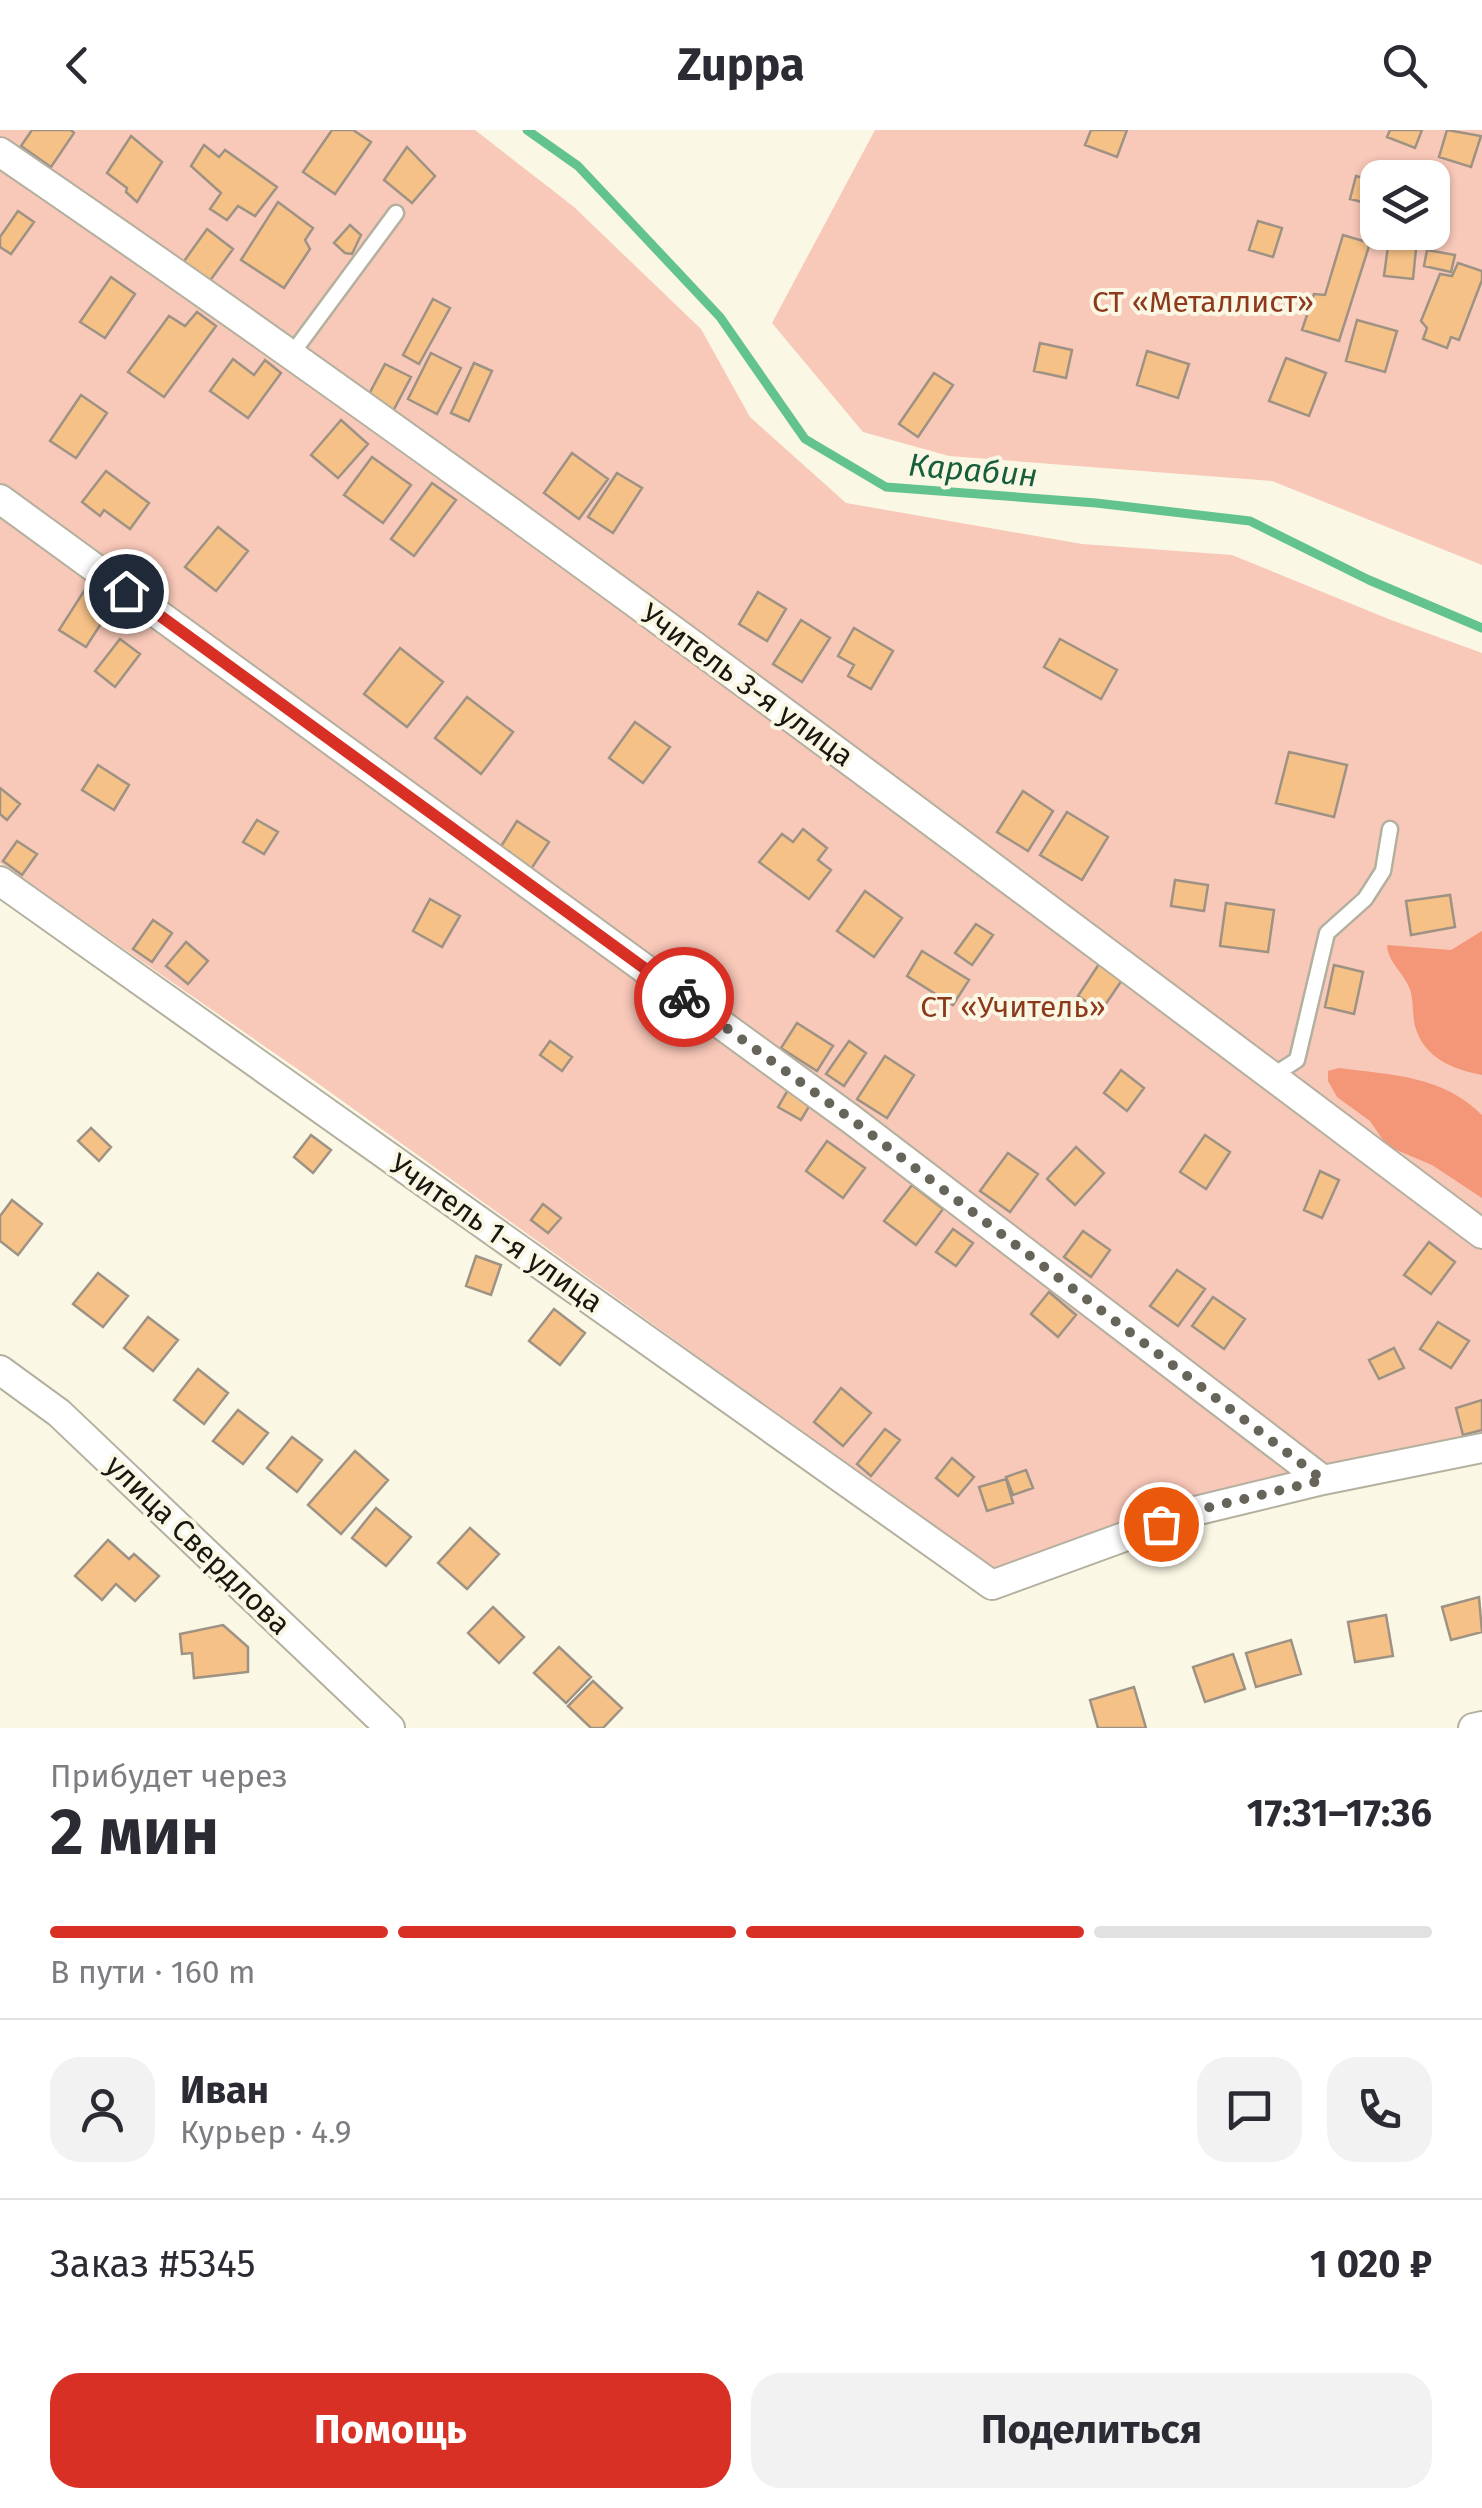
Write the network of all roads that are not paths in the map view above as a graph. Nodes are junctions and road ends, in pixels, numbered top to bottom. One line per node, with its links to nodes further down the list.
1 (0, 152): 3 (street, Учитель 3-я улица)
2 (396, 214): 3 (lane)
3 (291, 356): 7 (street, Учитель 3-я улица)
4 (0, 499): 11 (street)
5 (1390, 829): 7 (lane)
6 (0, 881): 11 (street, Учитель 1-я улица)
7 (1272, 1076): 8 (street, Учитель 3-я улица)
8 (1481, 1232)
9 (0, 1370): 13 (street, улица Свердлова)
10 (1482, 1448): 11 (street)
11 (1323, 1480)
12 (1482, 1726): 14 (street)
13 (390, 1728)
14 (1473, 1728)

